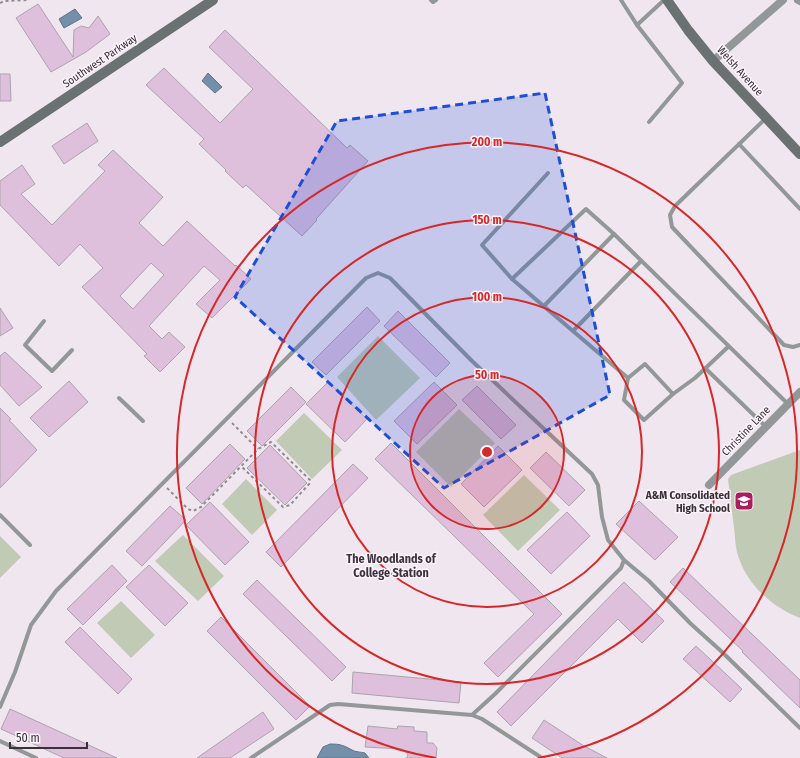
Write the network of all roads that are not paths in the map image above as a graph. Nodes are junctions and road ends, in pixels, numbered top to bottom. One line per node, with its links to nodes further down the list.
1 (213, 0): 11 (main road, Southwest Parkway)
2 (431, 0): 3 (lane)
3 (436, 0)
4 (621, 0): 7 (lane)
5 (665, 0): 7 (lane); 8 (main road, Welsh Avenue)
6 (783, 0): 8 (street)
7 (637, 25): 10 (lane)
8 (713, 61): 9 (main road, Welsh Avenue)
9 (766, 118): 12 (lane); 13 (main road, Welsh Avenue)
10 (649, 122)
11 (0, 142)
12 (739, 144): 15 (lane); 22 (lane)
13 (800, 154)
14 (548, 173): 18 (lane)
15 (800, 209)
16 (614, 234): 17 (lane); 18 (lane); 19 (lane)
17 (641, 261): 21 (lane); 23 (lane)
18 (512, 279): 19 (lane)
19 (544, 306): 21 (lane)
20 (44, 321): 24 (lane)
21 (573, 331): 26 (lane)
22 (800, 345)
23 (729, 346): 25 (lane); 30 (lane)
24 (72, 350)
25 (705, 368): 28 (lane); 32 (lane)
26 (628, 378): 28 (lane); 28 (lane)
27 (800, 392): 30 (street, Christine Lane)
28 (673, 394)
29 (118, 398): 31 (lane)
30 (788, 404): 32 (street, Christine Lane)
31 (143, 421)
32 (766, 427): 33 (street, Christine Lane)
33 (709, 485)
34 (0, 515): 35 (lane)
35 (30, 545)
36 (624, 560): 37 (lane); 38 (lane); 39 (lane)
37 (0, 707)
38 (472, 715): 42 (lane); 43 (lane)
39 (800, 728)
40 (0, 741): 41 (lane)
41 (36, 758)
42 (251, 758)
43 (542, 758)

